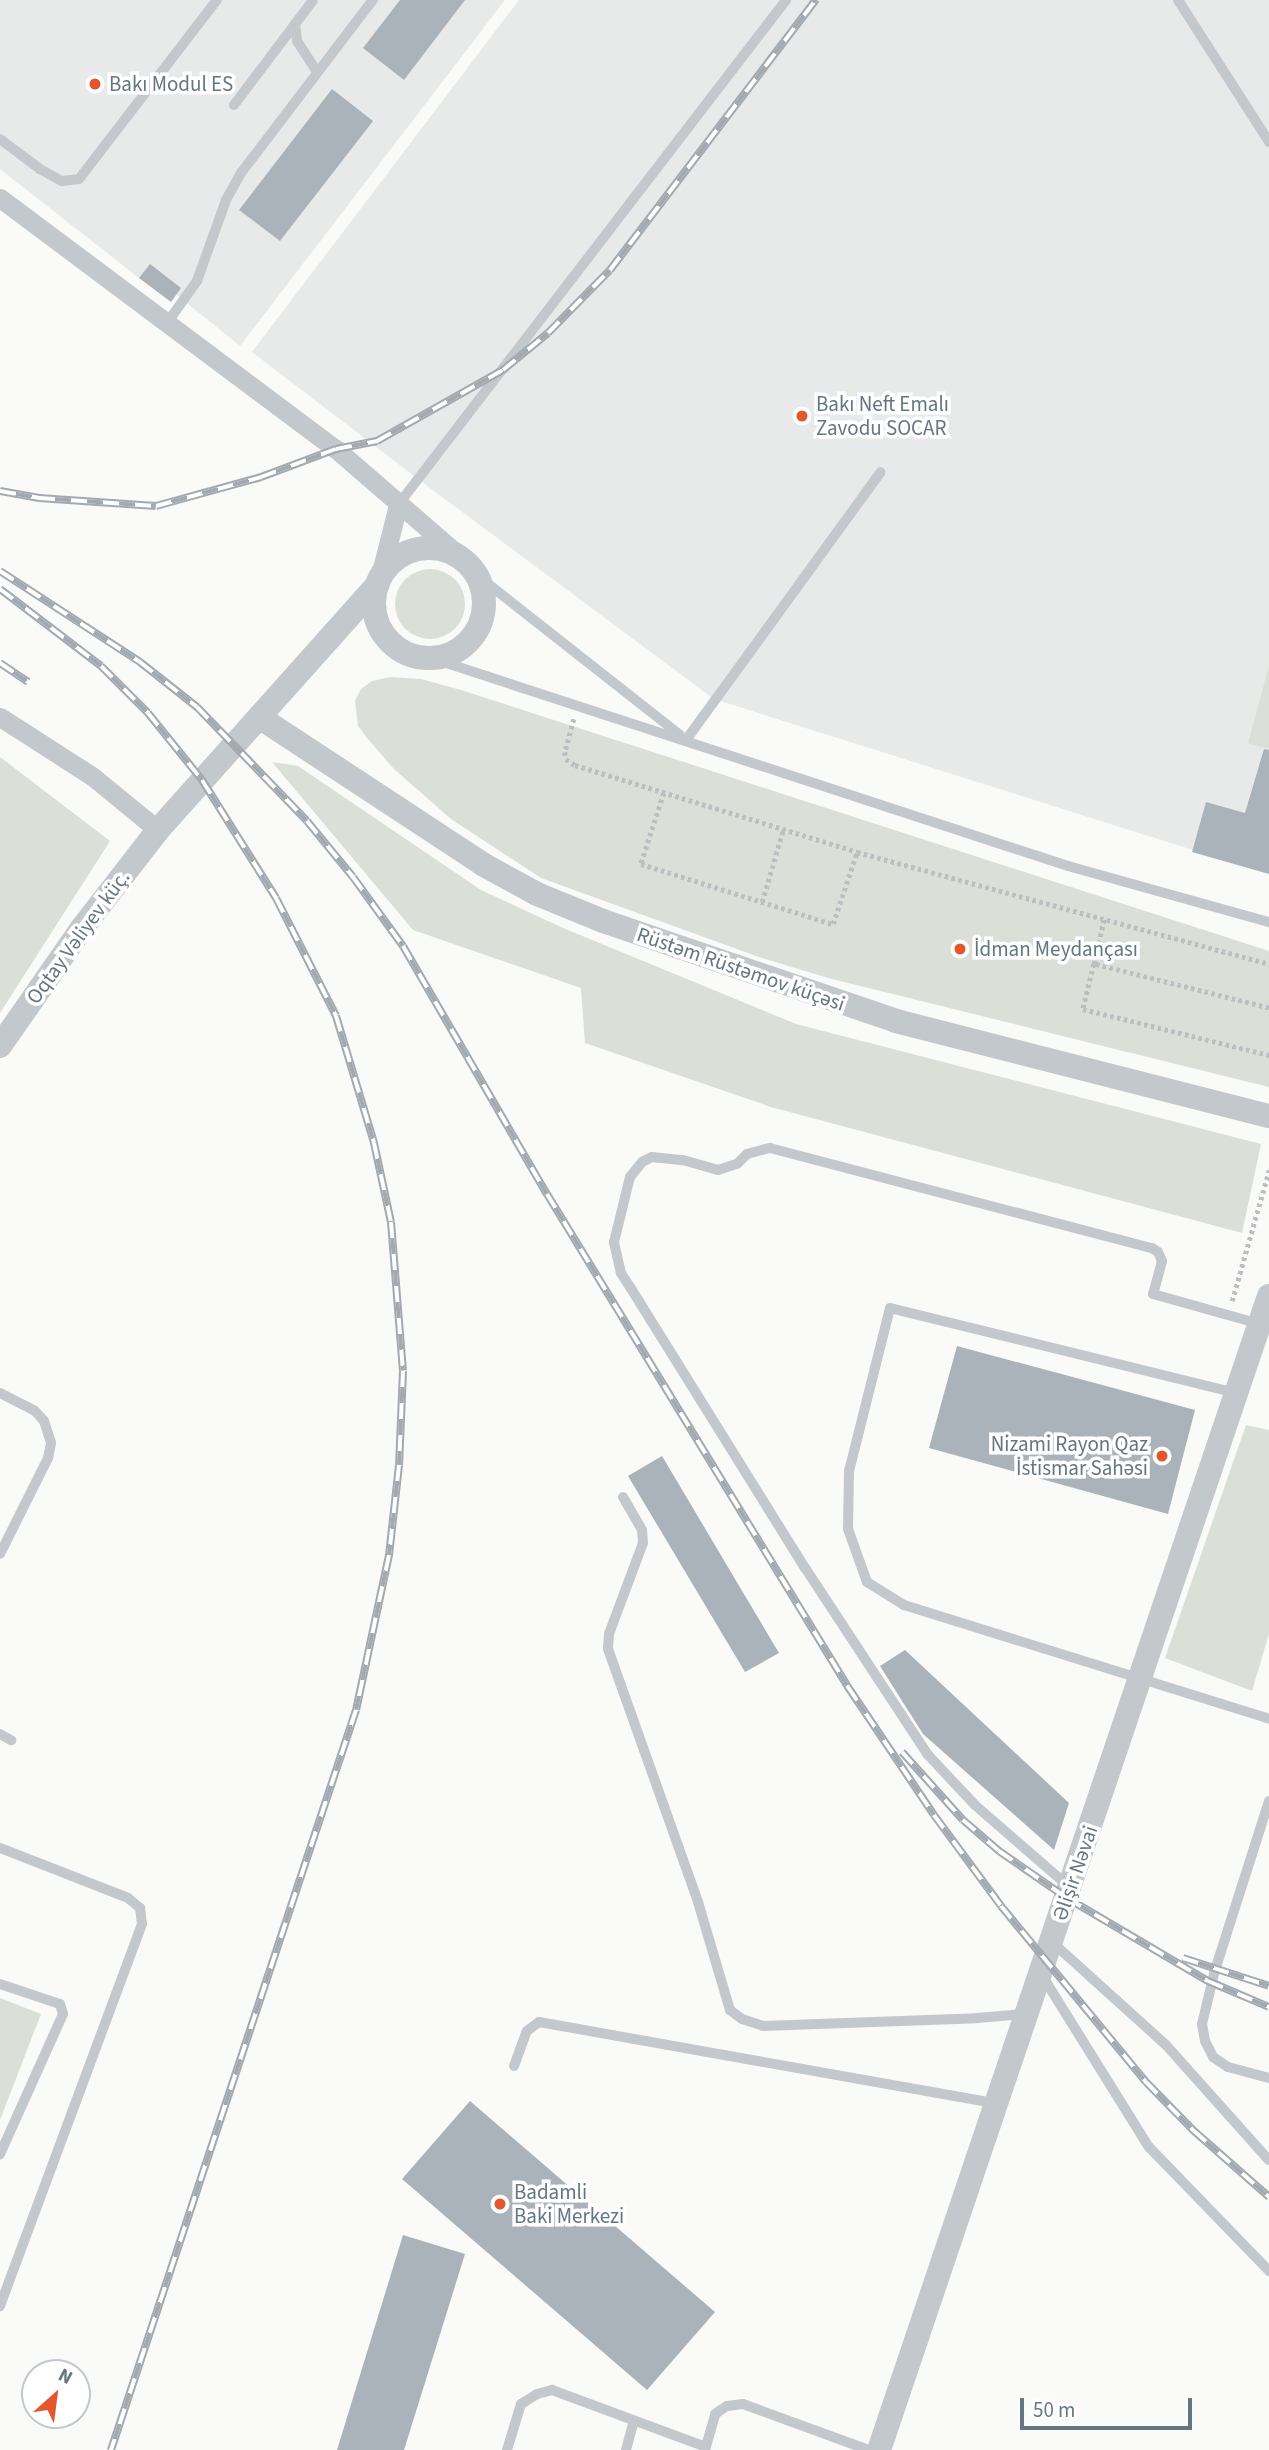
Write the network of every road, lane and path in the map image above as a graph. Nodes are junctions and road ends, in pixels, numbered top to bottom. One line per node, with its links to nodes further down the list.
1 (217, 0): 9 (lane)
2 (313, 0): 6 (lane)
3 (373, 0): 7 (lane)
4 (786, 0): 14 (lane)
5 (1178, 0): 10 (lane)
6 (295, 24): 7 (lane); 8 (lane)
7 (317, 72): 12 (lane)
8 (234, 105)
9 (0, 139)
10 (1269, 142)
11 (0, 198): 12 (street)
12 (167, 323): 14 (street)
13 (881, 472): 21 (lane)
14 (398, 505): 15 (street); 16 (street)
15 (471, 568): 16 (street); 17 (street); 21 (lane)
16 (378, 584): 17 (street); 20 (street, Oqtay Vəliyev küç.)
17 (434, 659): 18 (lane)
18 (579, 704): 21 (lane); 22 (path)
19 (0, 717): 23 (street)
20 (259, 717): 23 (street, Oqtay Vəliyev küç.); 34 (street, Rüstəm Rüstəmov küçəsi)
21 (686, 740): 28 (lane)
22 (663, 793): 24 (path); 26 (path)
23 (158, 830): 32 (street, Oqtay Vəliyev küç.)
24 (783, 830): 25 (path); 26 (path)
25 (857, 852): 26 (path); 27 (path)
26 (762, 901)
27 (1104, 919): 29 (path); 30 (path)
28 (1269, 922)
29 (1094, 964): 31 (path); 33 (path)
30 (1269, 964)
31 (1269, 1008)
32 (0, 1046)
33 (1269, 1055)
34 (1269, 1116)
35 (1269, 1170): 37 (path)
36 (1269, 1296): 38 (street, Əlişir Nəvai)
37 (1228, 1315): 38 (lane); 49 (lane)
38 (1259, 1324): 40 (street, Əlişir Nəvai)
39 (0, 1392): 42 (lane)
40 (1236, 1393): 43 (street, Əlişir Nəvai); 43 (lane)
41 (623, 1497): 53 (lane)
42 (0, 1554)
43 (1140, 1679): 44 (lane); 49 (street, Əlişir Nəvai)
44 (1269, 1719)
45 (0, 1734): 46 (lane)
46 (11, 1740)
47 (1269, 1801): 55 (lane)
48 (0, 1848): 60 (lane)
49 (1070, 1887): 50 (street, Əlişir Nəvai)
50 (1052, 1941): 51 (street, Əlişir Nəvai); 58 (lane)
51 (1041, 1974): 53 (street, Əlişir Nəvai); 59 (lane)
52 (0, 1984): 57 (lane)
53 (1028, 2013): 56 (street, Əlişir Nəvai)
54 (514, 2066): 56 (lane)
55 (1269, 2078)
56 (998, 2103): 66 (street, Əlişir Nəvai)
57 (0, 2154)
58 (1269, 2160)
59 (1269, 2271)
60 (0, 2306)
61 (635, 2421): 62 (lane); 63 (lane); 64 (lane)
62 (706, 2448): 65 (lane)
63 (507, 2450)
64 (626, 2450)
65 (869, 2450)
66 (879, 2450)

